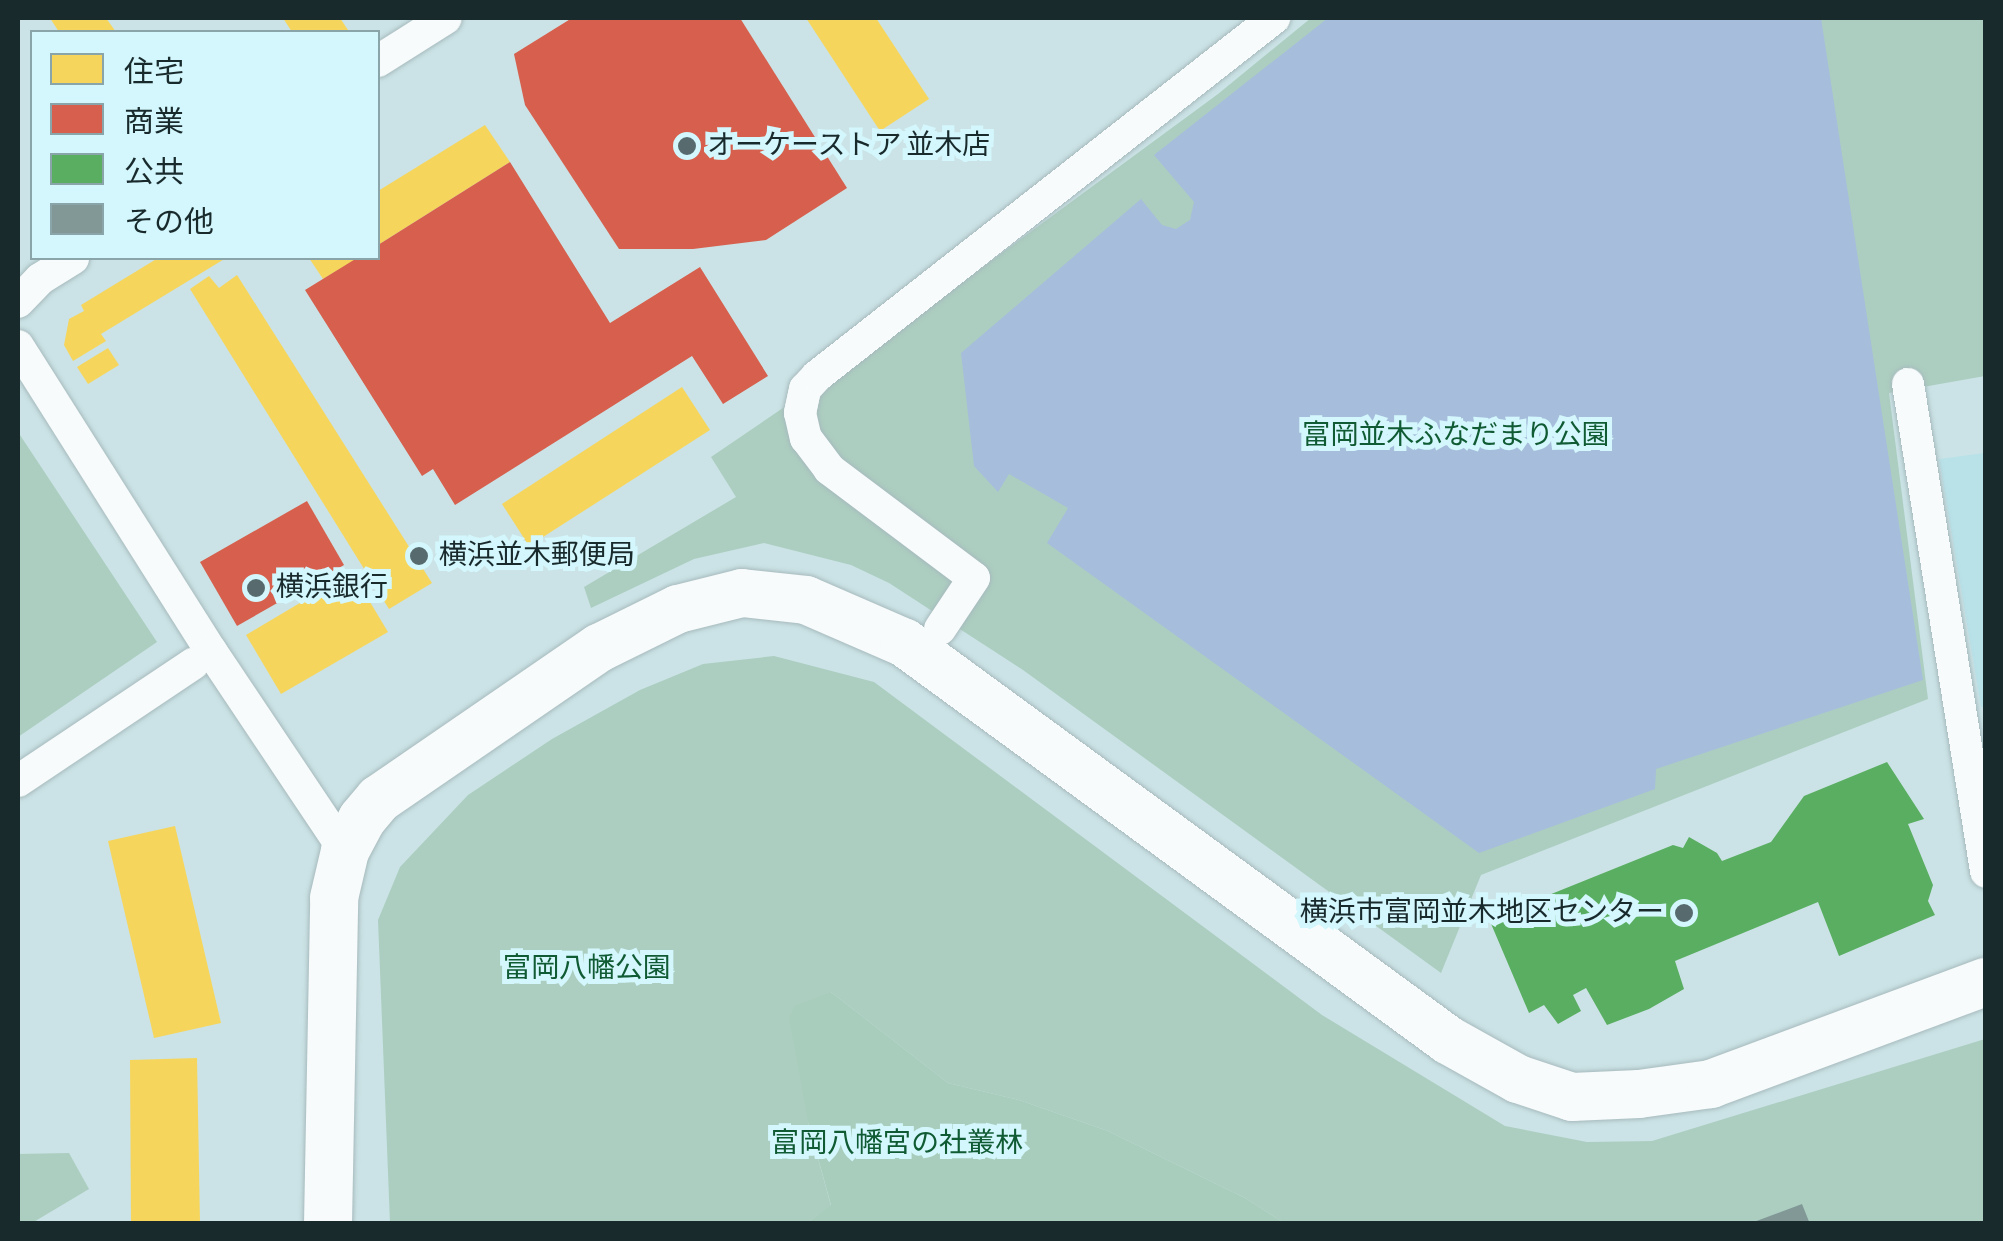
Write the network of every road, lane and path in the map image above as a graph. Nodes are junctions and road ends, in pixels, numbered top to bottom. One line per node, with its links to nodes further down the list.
1 (446, 18): 3 (street)
2 (1274, 18): 8 (street)
3 (380, 60)
4 (70, 260): 5 (street)
5 (18, 302)
6 (18, 346): 11 (street)
7 (1908, 384): 12 (street)
8 (940, 629)
9 (193, 664): 10 (street)
10 (18, 781)
11 (345, 850): 13 (street); 14 (street)
12 (1986, 872)
13 (1986, 982)
14 (328, 1224)

